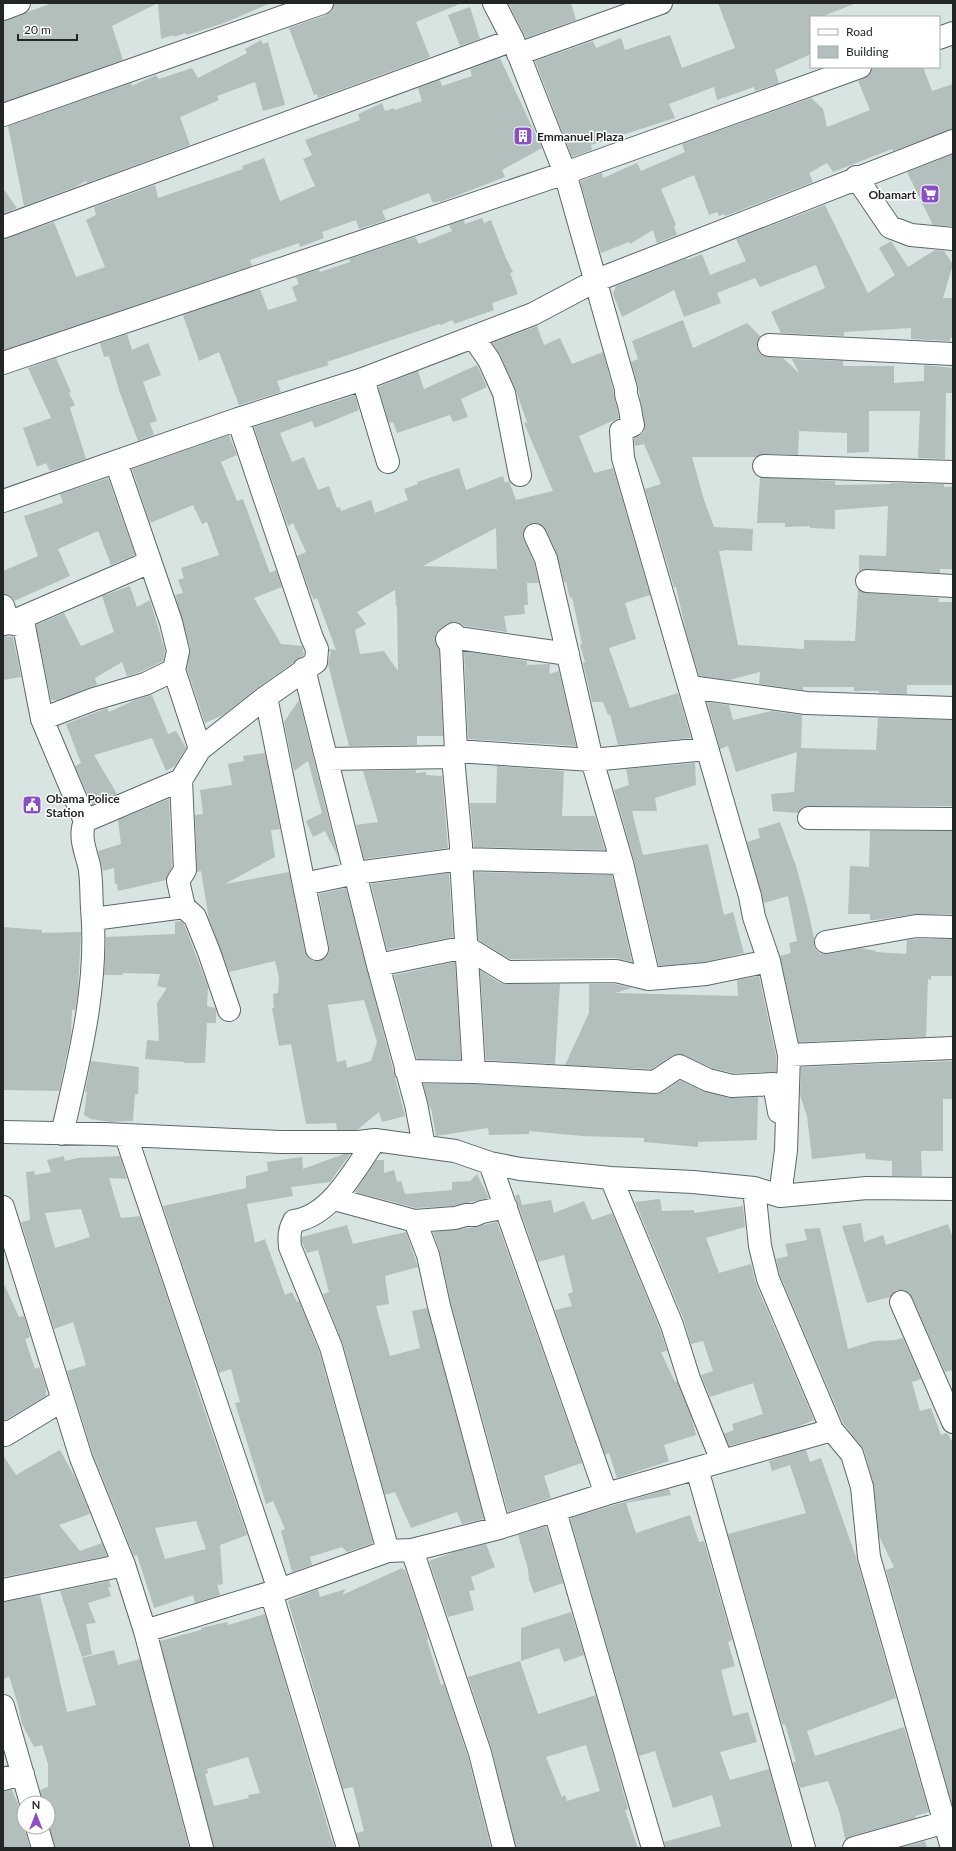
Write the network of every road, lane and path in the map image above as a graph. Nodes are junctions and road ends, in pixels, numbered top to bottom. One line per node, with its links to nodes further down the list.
1 (19, 3): 5 (street)
2 (322, 3): 10 (street)
3 (494, 3): 8 (street)
4 (661, 3): 8 (street)
5 (3, 9)
6 (953, 33): 7 (street)
7 (940, 38)
8 (515, 47): 12 (street); 14 (street)
9 (857, 68): 12 (street)
10 (3, 115)
11 (953, 141): 13 (street)
12 (565, 173): 16 (street); 20 (street)
13 (856, 177): 15 (street); 16 (street)
14 (3, 227)
15 (953, 239)
16 (597, 280): 17 (street); 37 (street)
17 (473, 336): 21 (street); 27 (street)
18 (769, 345): 19 (street)
19 (953, 354)
20 (3, 363)
21 (363, 379): 22 (street); 24 (street)
22 (238, 419): 23 (street); 35 (street)
23 (116, 462): 28 (street); 30 (street)
24 (388, 462)
25 (764, 466): 26 (street)
26 (953, 472)
27 (520, 475)
28 (3, 502)
29 (535, 535): 34 (street)
30 (150, 562): 33 (street); 36 (street)
31 (867, 581): 32 (street)
32 (953, 586)
33 (5, 618): 40 (street)
34 (568, 654): 43 (street); 45 (street)
35 (304, 669): 38 (street); 44 (street)
36 (174, 670): 40 (street); 41 (street)
37 (690, 687): 39 (street); 42 (street)
38 (266, 697): 41 (street); 53 (street)
39 (953, 708)
40 (42, 719): 49 (street)
41 (200, 749): 46 (street)
42 (707, 749): 45 (street); 60 (street)
43 (455, 754): 44 (street); 45 (street); 50 (street)
44 (327, 759): 52 (street)
45 (592, 760): 51 (street)
46 (181, 780): 49 (street); 54 (street)
47 (809, 818): 48 (street)
48 (953, 819)
49 (85, 821): 55 (street)
50 (461, 859): 51 (street); 52 (street); 58 (street)
51 (622, 863): 62 (street)
52 (356, 873): 53 (street); 61 (street)
53 (304, 884): 59 (street)
54 (184, 907): 55 (street); 63 (street)
55 (93, 919): 69 (street)
56 (953, 927): 57 (street)
57 (826, 942)
58 (466, 947): 61 (street); 62 (street); 67 (street)
59 (317, 949)
60 (769, 961): 62 (street); 65 (street)
61 (378, 965): 66 (street)
62 (649, 979)
63 (229, 1010)
64 (953, 1048): 65 (street)
65 (789, 1055): 73 (street)
66 (406, 1071): 67 (street); 72 (street)
67 (474, 1072): 73 (street)
68 (3, 1132): 69 (street)
69 (62, 1134): 70 (street)
70 (126, 1136): 71 (street); 97 (street)
71 (375, 1140): 72 (street); 79 (street)
72 (424, 1146): 74 (street)
73 (786, 1150): 78 (street)
74 (490, 1163): 75 (street); 81 (street)
75 (612, 1178): 76 (street); 88 (street)
76 (754, 1188): 78 (street); 86 (street)
77 (953, 1189): 78 (street)
78 (780, 1196)
79 (334, 1199): 82 (street); 94 (street)
80 (3, 1207): 84 (street)
81 (506, 1207): 82 (street); 90 (street)
82 (415, 1221): 92 (street)
83 (901, 1302): 85 (street)
84 (63, 1400): 87 (street); 95 (street)
85 (953, 1422)
86 (832, 1430): 88 (street); 102 (street)
87 (3, 1432)
88 (722, 1461): 89 (street)
89 (697, 1469): 90 (street); 109 (street)
90 (606, 1494): 91 (street)
91 (555, 1511): 92 (street); 108 (street)
92 (499, 1528): 93 (street)
93 (412, 1550): 94 (street); 107 (street)
94 (388, 1551): 97 (street)
95 (124, 1565): 96 (street); 98 (street)
96 (3, 1590)
97 (275, 1591): 98 (street); 106 (street)
98 (145, 1631): 105 (street)
99 (3, 1706): 100 (street)
100 (13, 1776): 101 (street)
101 (26, 1795)
102 (949, 1821): 110 (street); 111 (street)
103 (39, 1835): 104 (street)
104 (43, 1848)
105 (202, 1848)
106 (348, 1848)
107 (504, 1848)
108 (653, 1848)
109 (804, 1848)
110 (854, 1848)
111 (952, 1848)

